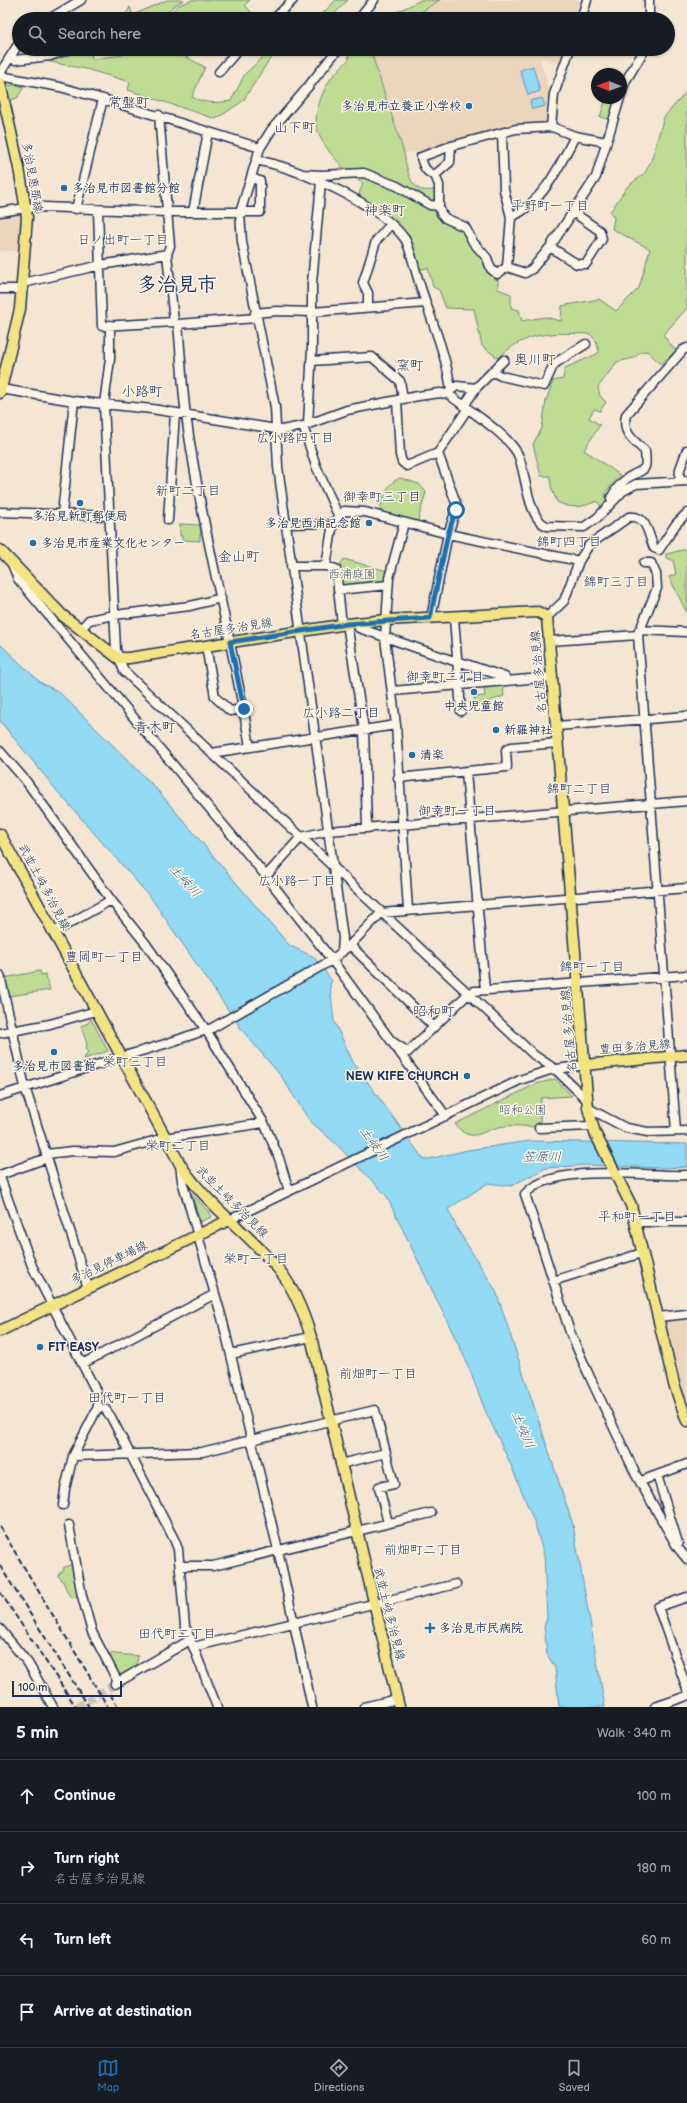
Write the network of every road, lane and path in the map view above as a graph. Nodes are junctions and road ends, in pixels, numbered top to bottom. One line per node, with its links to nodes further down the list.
1 (81, 0): 6 (street)
2 (293, 0): 7 (street)
3 (374, 0): 8 (street)
4 (588, 0): 9 (street)
5 (649, 0): 10 (street)
6 (61, 12)
7 (281, 12)
8 (365, 12)
9 (584, 12)
10 (649, 12)
11 (12, 55): 17 (street)
12 (50, 56): 17 (street)
13 (233, 56): 18 (street)
14 (332, 56): 31 (street)
15 (568, 56): 25 (street)
16 (641, 56): 20 (street)
17 (10, 58): 19 (street)
18 (219, 72)
19 (0, 74): 22 (street)
20 (627, 79)
21 (0, 84): 38 (main road, 多治見恵那線)
22 (104, 98): 24 (street); 39 (street)
23 (619, 104): 29 (street)
24 (159, 115): 26 (street); 42 (street)
25 (551, 127): 27 (street); 28 (street)
26 (208, 132): 31 (street); 43 (street)
27 (502, 133): 30 (street); 46 (street)
28 (575, 136): 29 (street); 46 (street)
29 (606, 142): 44 (street)
30 (451, 146): 34 (street); 34 (street)
31 (260, 148): 32 (street)
32 (256, 160): 33 (street); 35 (street)
33 (302, 174): 36 (street); 37 (street)
34 (435, 175): 37 (street)
35 (251, 178): 45 (street); 45 (street)
36 (322, 182): 47 (street); 56 (street)
37 (439, 206): 51 (street)
38 (26, 208): 39 (street); 41 (street); 52 (main road, 多治見恵那線)
39 (76, 208): 40 (street)
40 (98, 210): 42 (street); 50 (street)
41 (0, 212)
42 (166, 212): 43 (street); 49 (street)
43 (193, 212): 45 (street)
44 (573, 212): 48 (street); 48 (street)
45 (240, 213): 57 (street)
46 (510, 217): 51 (street)
47 (390, 225): 54 (street); 55 (street)
48 (550, 247): 51 (street)
49 (167, 254): 50 (street); 58 (street)
50 (101, 265): 52 (street); 59 (street)
51 (508, 267)
52 (23, 286): 53 (street); 66 (main road, 多治見恵那線)
53 (0, 289)
54 (426, 304): 55 (street); 67 (street)
55 (368, 307): 56 (street)
56 (312, 312): 57 (street); 63 (street)
57 (255, 315): 58 (street); 75 (street)
58 (176, 323): 59 (street); 73 (street)
59 (106, 326): 70 (street)
60 (586, 344): 64 (street)
61 (687, 348): 79 (street)
62 (504, 360): 64 (street)
63 (311, 361): 68 (street); 74 (street)
64 (493, 372): 65 (street)
65 (476, 388): 67 (street); 71 (street)
66 (1, 391): 69 (street)
67 (450, 392): 68 (street); 71 (street)
68 (400, 400): 74 (street); 77 (street)
69 (74, 401): 70 (street); 82 (street)
70 (104, 404): 72 (street); 84 (street)
71 (466, 407): 77 (street); 79 (street)
72 (175, 413): 73 (street); 85 (street)
73 (186, 415): 75 (street); 98 (street)
74 (305, 425): 75 (street); 83 (street)
75 (276, 430): 88 (street)
76 (687, 450): 78 (street)
77 (438, 453): 89 (street)
78 (683, 481): 79 (street)
79 (609, 506)
80 (0, 512): 82 (street)
81 (687, 513): 91 (street)
82 (62, 514): 84 (street)
83 (338, 515): 86 (street); 87 (street)
84 (110, 516): 99 (street)
85 (168, 520)
86 (333, 523): 88 (street); 95 (street)
87 (404, 523): 89 (street); 96 (street)
88 (286, 524): 94 (street)
89 (448, 534): 91 (street); 102 (street)
90 (0, 550): 93 (main road)
91 (579, 561): 101 (street)
92 (644, 562): 108 (street)
93 (12, 563): 106 (main road); 144 (street)
94 (291, 566): 95 (street); 107 (street)
95 (326, 566): 97 (street)
96 (388, 585): 97 (street); 103 (street)
97 (338, 590): 104 (street)
98 (221, 598): 99 (street); 112 (street)
99 (114, 615): 106 (street); 114 (street)
100 (454, 617): 101 (main road, 名古屋多治見線); 102 (main road, 名古屋多治見線); 115 (street)
101 (547, 617): 111 (main road, 名古屋多治見線)
102 (430, 618): 103 (main road, 名古屋多治見線)
103 (386, 620): 104 (main road, 名古屋多治見線); 110 (street)
104 (345, 625): 107 (main road, 名古屋多治見線); 126 (street)
105 (359, 628): 110 (street)
106 (80, 630): 114 (main road)
107 (300, 632): 112 (main road, 名古屋多治見線); 127 (street)
108 (638, 632): 109 (street); 111 (street); 123 (street)
109 (687, 632)
110 (385, 638): 115 (street); 119 (street)
111 (550, 641): 117 (main road, 名古屋多治見線)
112 (230, 642): 113 (main road, 名古屋多治見線); 120 (street)
113 (206, 646): 114 (main road, 名古屋多治見線); 120 (street)
114 (118, 658): 131 (street)
115 (457, 661): 116 (street); 118 (street)
116 (505, 677)
117 (552, 677): 118 (street); 125 (main road, 名古屋多治見線)
118 (459, 685): 119 (street); 121 (street)
119 (392, 691): 124 (street)
120 (244, 709): 129 (street)
121 (461, 711)
122 (687, 716): 123 (street)
123 (644, 720): 125 (street); 135 (street)
124 (396, 725): 126 (street); 133 (street)
125 (556, 726): 128 (main road, 名古屋多治見線)
126 (364, 729): 127 (street); 139 (street)
127 (315, 736): 129 (street); 140 (street)
128 (558, 743): 132 (street); 136 (main road, 名古屋多治見線)
129 (250, 747): 131 (street)
130 (0, 751): 148 (street)
131 (210, 753): 142 (street)
132 (466, 772): 133 (street); 137 (street)
133 (398, 778): 138 (street)
134 (687, 801): 135 (street)
135 (651, 805): 136 (street); 146 (street)
136 (563, 811): 137 (street); 147 (main road, 名古屋多治見線)
137 (470, 819): 138 (street); 149 (street)
138 (402, 825): 139 (street); 150 (street)
139 (367, 828): 140 (street)
140 (328, 831): 142 (street); 143 (street)
141 (1, 837): 152 (main road, 武並土岐多治見線)
142 (301, 837): 143 (street); 144 (street)
143 (333, 867): 151 (street); 154 (street)
144 (266, 876): 155 (street)
145 (687, 888): 146 (street)
146 (658, 891): 147 (street); 158 (street)
147 (571, 897): 149 (street); 159 (main road, 名古屋多治見線)
148 (111, 900): 152 (street); 164 (street)
149 (478, 904): 150 (street); 160 (street)
150 (408, 910): 151 (street)
151 (381, 913): 153 (street); 161 (street)
152 (54, 932): 162 (main road, 武並土岐多治見線)
153 (350, 945): 154 (street); 163 (street)
154 (342, 952): 155 (street)
155 (332, 960): 164 (street); 167 (street)
156 (0, 975): 165 (street)
157 (687, 975): 158 (street)
158 (664, 978): 159 (street); 170 (street)
159 (578, 984): 160 (street); 171 (main road, 名古屋多治見線)
160 (485, 990): 161 (street)
161 (468, 994): 163 (street); 172 (street)
162 (96, 1011): 165 (street); 169 (main road, 武並土岐多治見線)
163 (434, 1027): 167 (street)
164 (209, 1029): 169 (street); 177 (street)
165 (13, 1030): 166 (street); 173 (street)
166 (0, 1033)
167 (388, 1038): 176 (street)
168 (687, 1055): 170 (main road, 豊田多治見線)
169 (121, 1056): 173 (street); 182 (main road, 武並土岐多治見線)
170 (670, 1057): 171 (main road, 豊田多治見線); 180 (street)
171 (585, 1065): 172 (street); 175 (main road, 名古屋多治見線)
172 (555, 1069): 175 (street); 176 (street)
173 (25, 1087): 174 (street); 183 (street)
174 (0, 1096)
175 (587, 1104): 179 (main road, 名古屋多治見線); 180 (street)
176 (443, 1117): 188 (street)
177 (264, 1123): 182 (street); 188 (street)
178 (539, 1128): 179 (street)
179 (593, 1130): 185 (main road, 名古屋多治見線)
180 (676, 1131): 181 (street)
181 (687, 1131)
182 (164, 1138): 183 (street); 184 (main road, 武並土岐多治見線)
183 (46, 1156): 187 (street); 195 (street)
184 (180, 1164): 189 (main road, 武並土岐多治見線); 192 (street)
185 (614, 1172): 186 (street); 190 (main road, 名古屋多治見線); 194 (street)
186 (687, 1175)
187 (0, 1176): 197 (street)
188 (293, 1190): 189 (street)
189 (230, 1220): 192 (main road, 多治見停車場線); 201 (main road, 武並土岐多治見線)
190 (635, 1222): 191 (street); 193 (main road, 名古屋多治見線)
191 (687, 1222)
192 (197, 1235): 195 (main road, 多治見停車場線); 196 (street)
193 (642, 1253): 194 (street); 199 (main road, 名古屋多治見線)
194 (553, 1280): 214 (street)
195 (88, 1288): 197 (main road, 多治見停車場線)
196 (215, 1294): 202 (street); 203 (street)
197 (52, 1306): 200 (main road, 多治見停車場線); 203 (street)
198 (687, 1314): 199 (street)
199 (658, 1317): 206 (main road, 名古屋多治見線)
200 (0, 1331)
201 (310, 1337): 202 (street); 205 (main road, 武並土岐多治見線)
202 (230, 1354): 207 (street)
203 (82, 1364): 204 (street)
204 (98, 1407): 209 (street); 210 (street)
205 (330, 1420): 207 (street); 208 (street); 211 (main road, 武並土岐多治見線)
206 (687, 1421)
207 (250, 1440): 209 (street); 221 (street)
208 (386, 1453): 211 (street); 217 (street)
209 (130, 1454): 210 (street); 223 (street)
210 (73, 1456): 215 (street)
211 (340, 1464): 219 (main road, 武並土岐多治見線)
212 (687, 1464): 213 (street)
213 (657, 1475): 214 (street); 220 (street)
214 (641, 1481): 220 (street)
215 (63, 1506)
216 (431, 1513): 217 (street)
217 (388, 1523): 219 (street)
218 (69, 1525): 229 (street)
219 (356, 1531): 221 (street); 226 (main road, 武並土岐多治見線)
220 (678, 1548): 222 (street)
221 (278, 1550): 223 (street); 227 (street)
222 (687, 1559)
223 (180, 1566): 229 (street)
224 (456, 1584): 226 (street)
225 (687, 1597): 230 (street)
226 (373, 1603): 227 (street); 232 (main road, 武並土岐多治見線)
227 (294, 1623): 229 (street); 235 (street)
228 (0, 1629): 233 (street)
229 (191, 1644): 234 (street)
230 (687, 1689)
231 (687, 1696): 237 (street)
232 (398, 1703): 236 (street)
233 (53, 1707)
234 (217, 1707)
235 (312, 1707)
236 (364, 1707)
237 (655, 1707)

